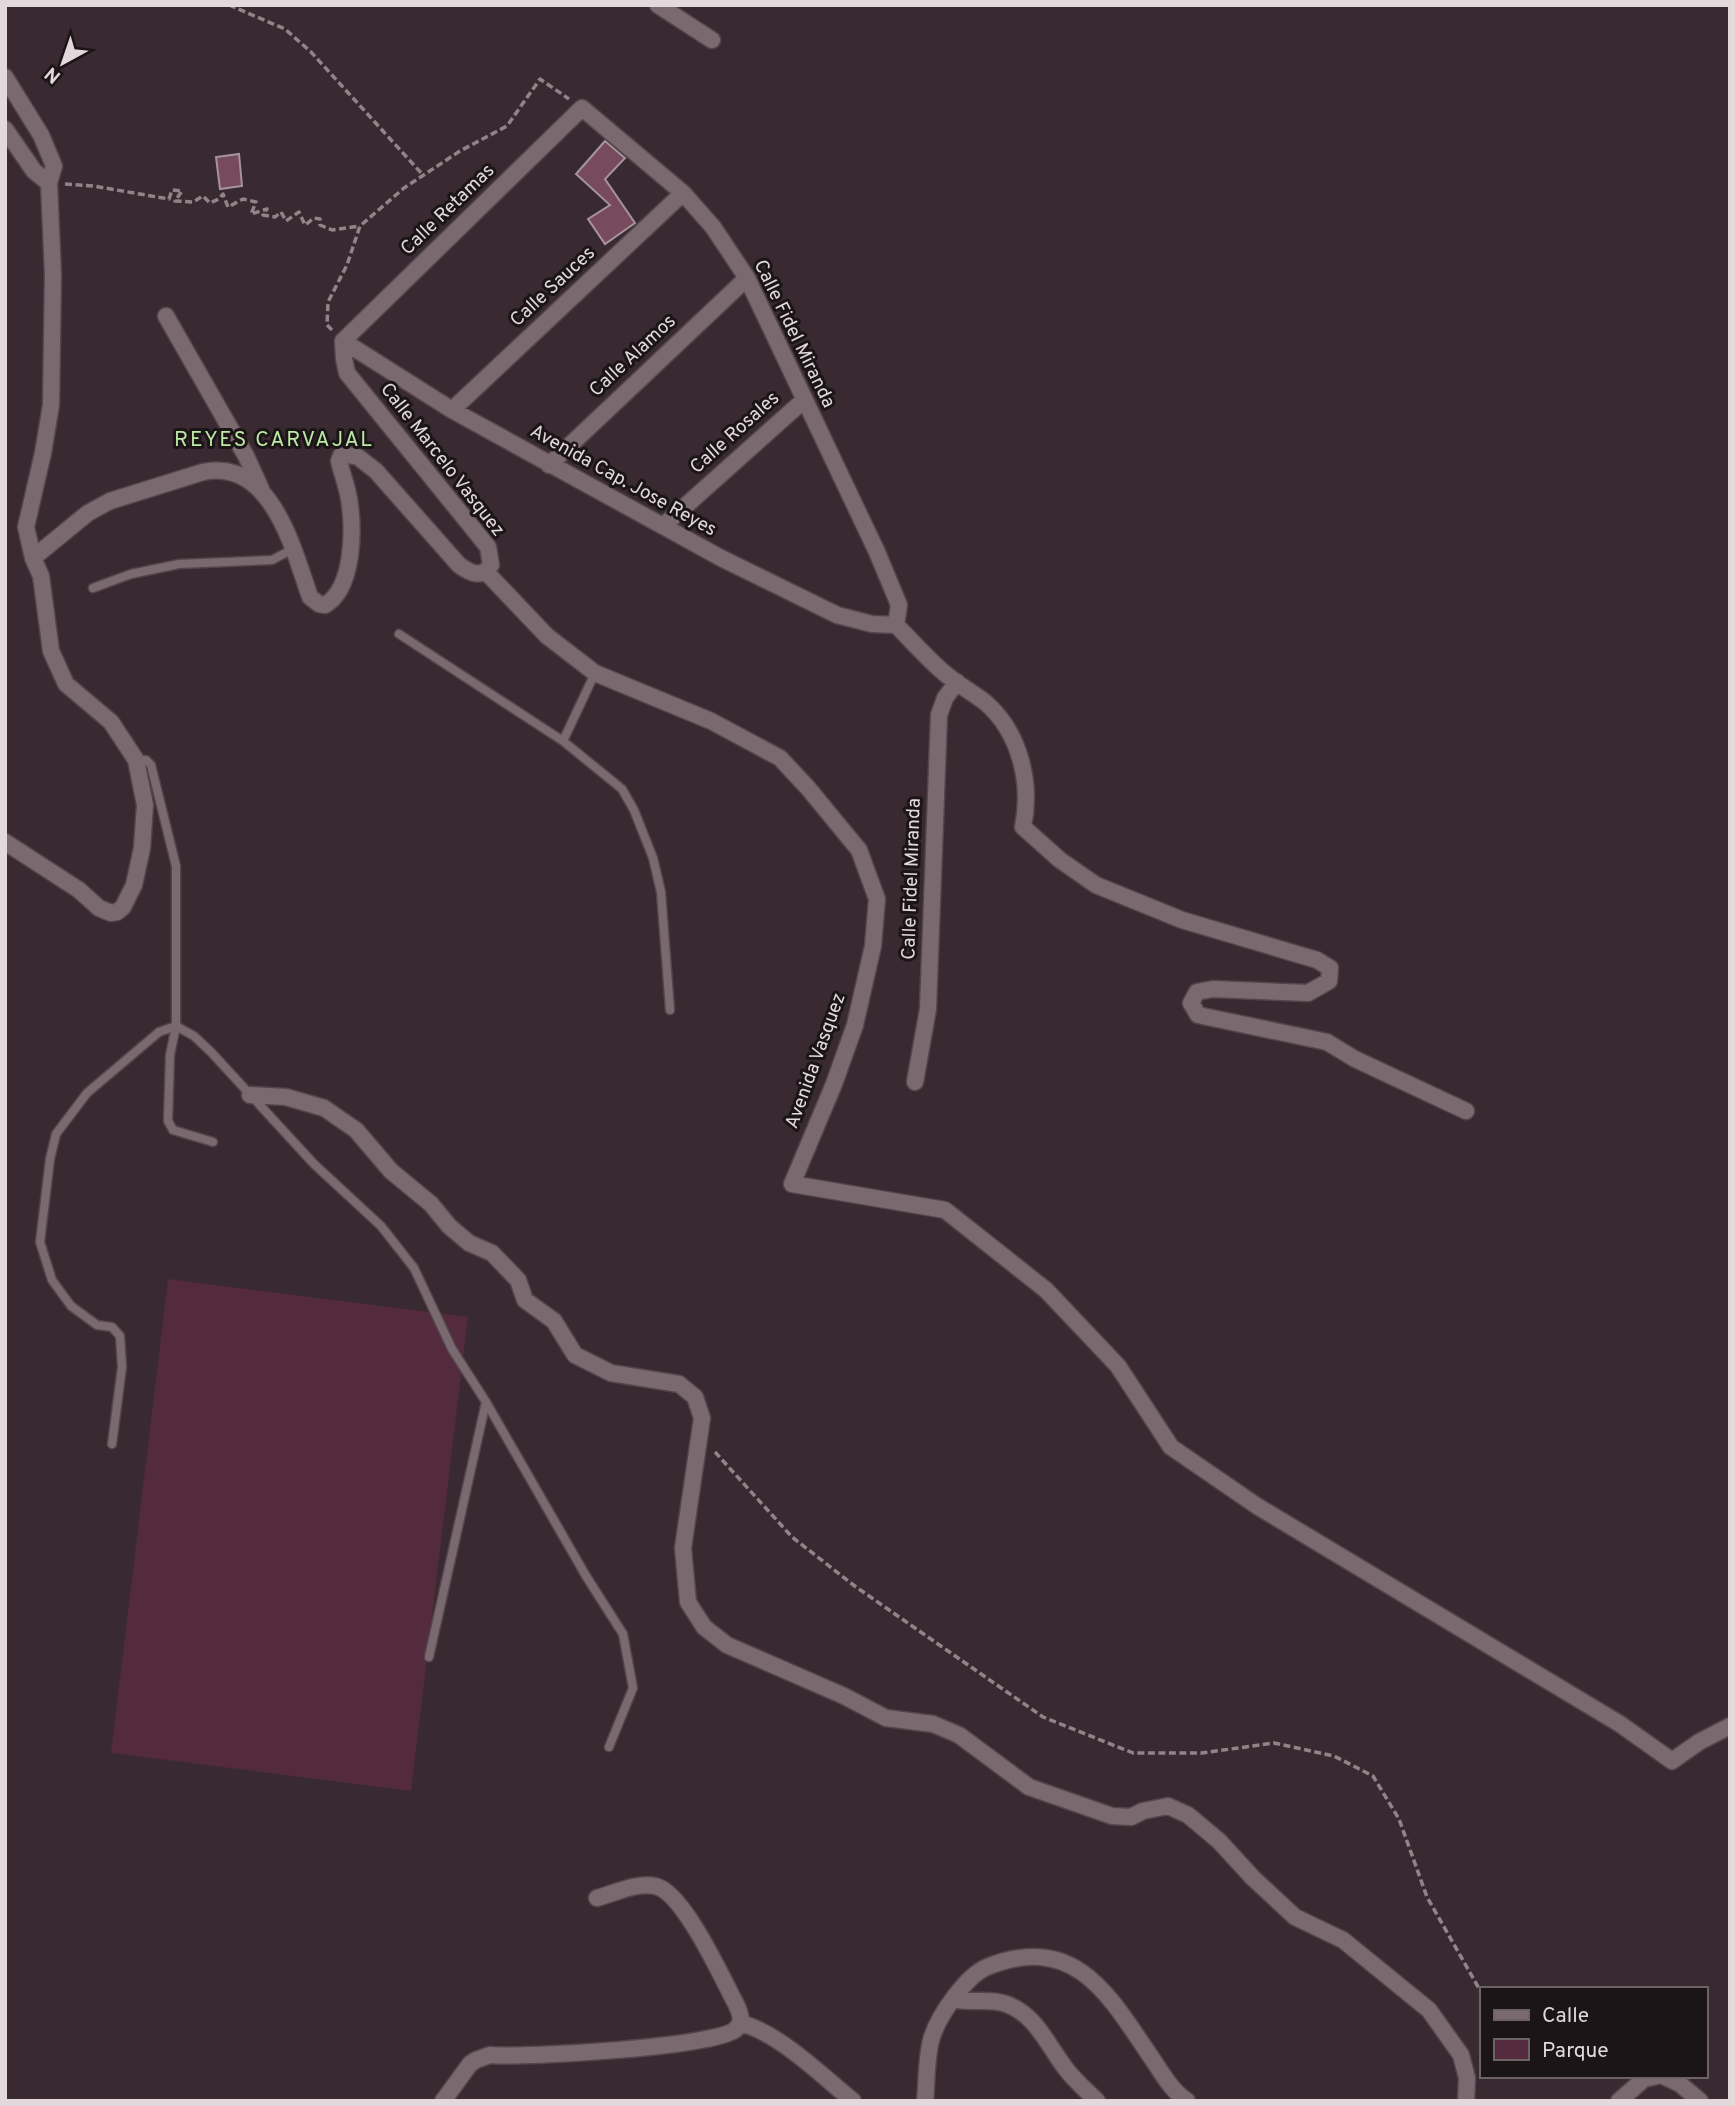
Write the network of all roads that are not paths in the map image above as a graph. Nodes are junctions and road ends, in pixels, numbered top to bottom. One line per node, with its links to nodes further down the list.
1 (658, 5): 2 (street)
2 (712, 40)
3 (5, 77): 6 (street)
4 (582, 108): 7 (street, Calle Fidel Miranda); 10 (street, Calle Retamas)
5 (5, 129): 6 (street)
6 (49, 183): 17 (street)
7 (683, 193): 8 (street, Calle Fidel Miranda); 12 (street, Calle Sauces)
8 (747, 278): 11 (street, Calle Fidel Miranda); 13 (street, Calle Alamos)
9 (166, 316): 14 (street)
10 (343, 341): 12 (street, Avenida Cap. Jose Reyes); 18 (street, Calle Marcelo Vasquez)
11 (804, 400): 15 (street, Calle Rosales); 20 (street, Calle Fidel Miranda)
12 (452, 410): 13 (street, Avenida Cap. Jose Reyes)
13 (549, 465): 15 (street, Avenida Cap. Jose Reyes)
14 (262, 491): 16 (street); 17 (street)
15 (663, 526): 20 (street, Avenida Cap. Jose Reyes)
16 (293, 549): 18 (street); 19 (lane)
17 (33, 558): 25 (street)
18 (486, 572): 22 (street, Avenida Vasquez)
19 (93, 588)
20 (896, 625): 23 (street)
21 (399, 634): 24 (lane)
22 (595, 673): 24 (lane); 36 (street, Avenida Vasquez)
23 (957, 682): 29 (street, Calle Fidel Miranda); 31 (street)
24 (563, 741): 27 (lane)
25 (136, 760): 26 (street); 28 (lane)
26 (5, 842)
27 (670, 1010)
28 (176, 1026): 30 (lane); 32 (lane); 34 (lane)
29 (915, 1082)
30 (250, 1095): 33 (lane); 48 (street)
31 (1466, 1111)
32 (213, 1142)
33 (486, 1402): 35 (lane); 37 (lane)
34 (112, 1444)
35 (429, 1657)
36 (1730, 1726)
37 (610, 1747)
38 (597, 1898): 40 (street)
39 (954, 1999): 45 (street); 46 (street); 47 (street)
40 (740, 2024): 43 (street); 44 (street)
41 (1649, 2078): 49 (street)
42 (1665, 2078): 50 (street)
43 (443, 2101)
44 (853, 2101)
45 (925, 2101)
46 (1097, 2101)
47 (1187, 2101)
48 (1466, 2101)
49 (1619, 2101)
50 (1700, 2101)

